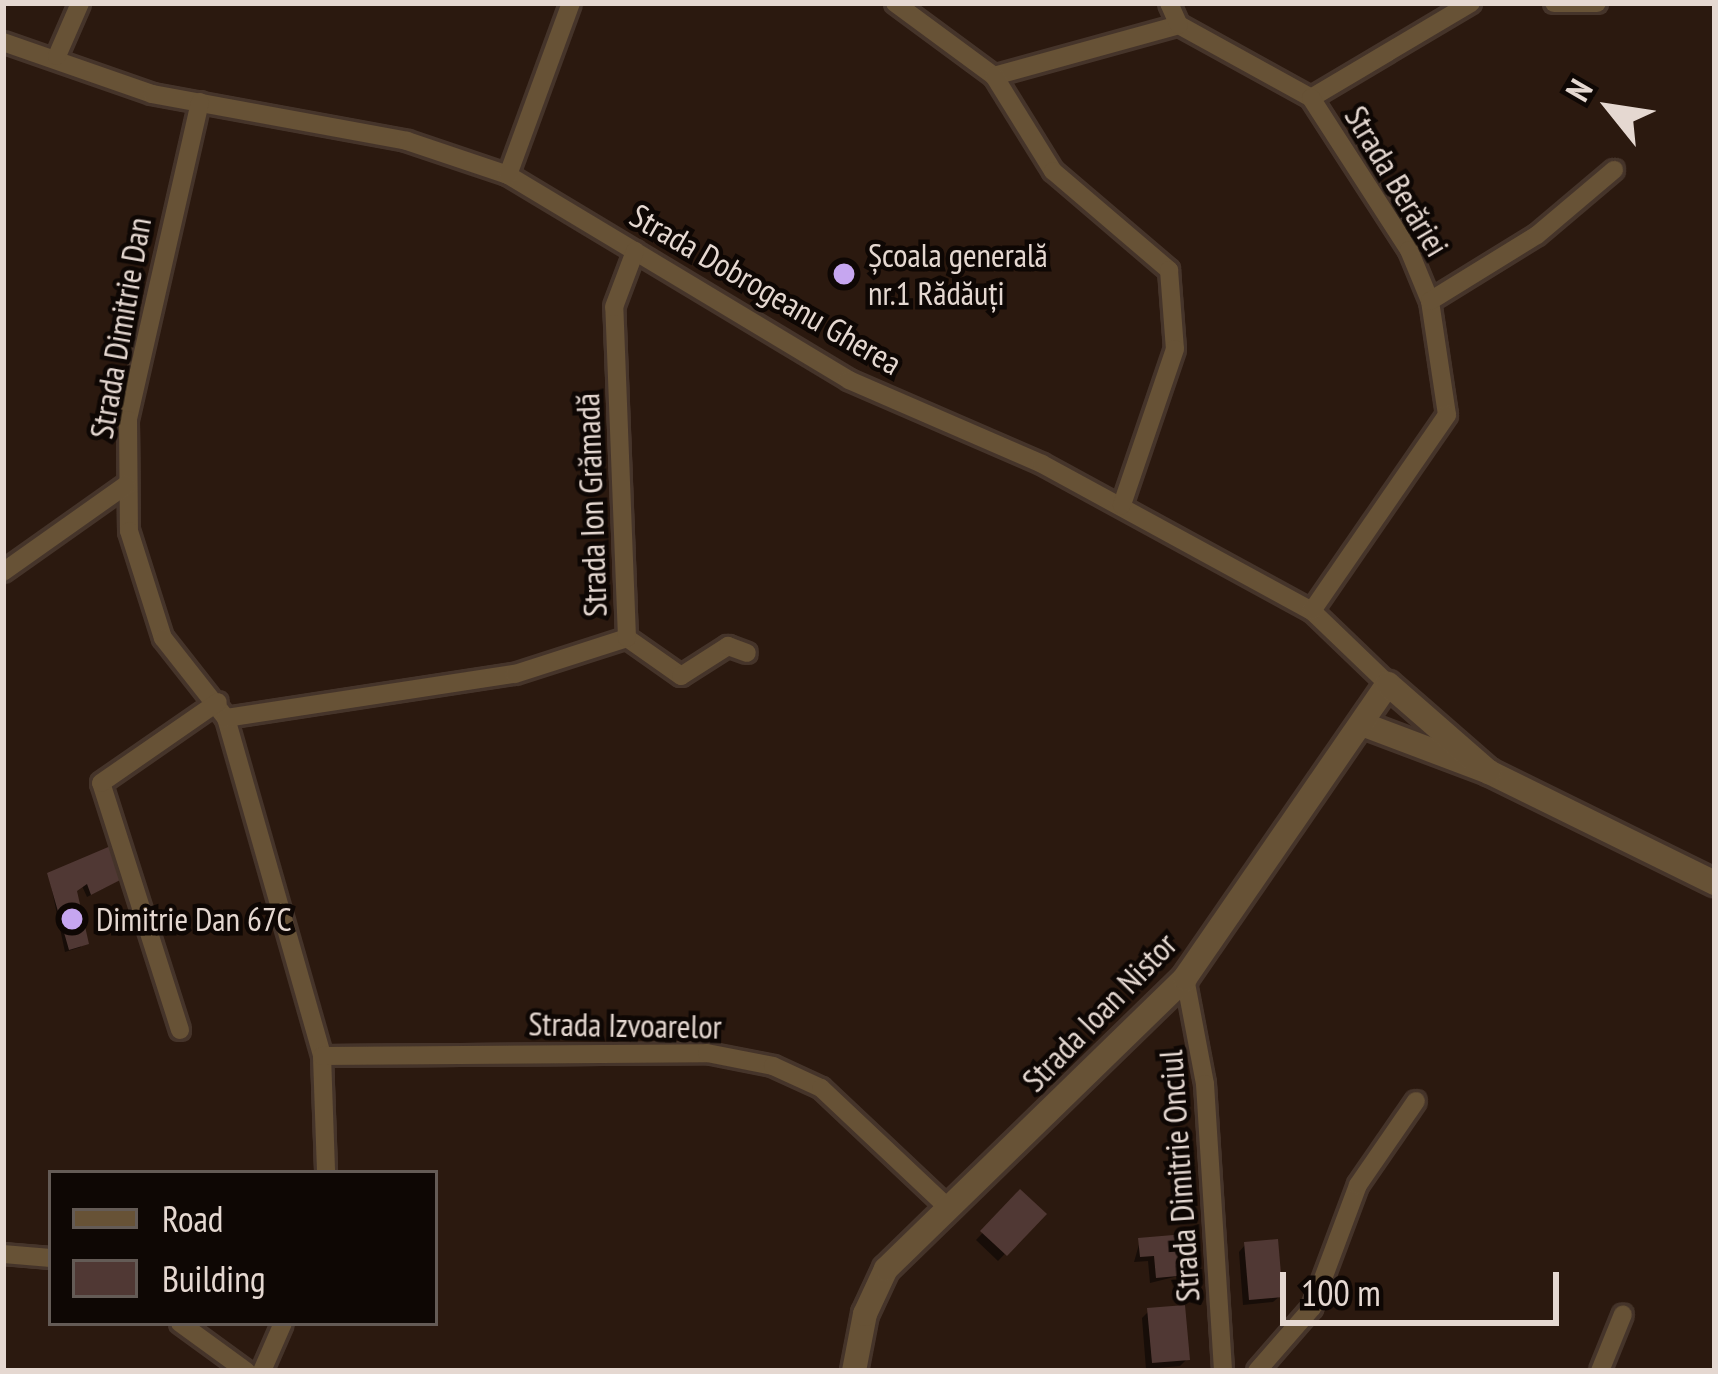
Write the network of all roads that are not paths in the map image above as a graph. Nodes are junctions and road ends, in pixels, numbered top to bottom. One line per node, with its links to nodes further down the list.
1 (80, 3): 10 (street)
2 (571, 3): 15 (street)
3 (895, 3): 11 (street)
4 (1169, 3): 8 (street)
5 (1471, 3): 12 (street)
6 (1554, 3): 7 (street)
7 (1597, 3)
8 (1179, 25): 11 (street); 12 (street)
9 (3, 42): 10 (street, Strada Dobrogeanu Gherea)
10 (57, 56): 13 (street, Strada Dobrogeanu Gherea)
11 (994, 76): 19 (street)
12 (1311, 98): 17 (street, Strada Berăriei)
13 (200, 102): 15 (street, Strada Dobrogeanu Gherea); 18 (street, Strada Dimitrie Dan)
14 (1614, 170): 17 (street)
15 (508, 175): 16 (street, Strada Dobrogeanu Gherea)
16 (634, 251): 19 (street, Strada Dobrogeanu Gherea); 22 (street, Strada Ion Grămadă)
17 (1430, 301): 21 (street, Strada Berăriei)
18 (126, 485): 20 (street); 25 (street, Strada Dimitrie Dan)
19 (1121, 505): 21 (street, Strada Dobrogeanu Gherea)
20 (3, 572)
21 (1312, 611): 24 (street, Strada Dobrogeanu Gherea)
22 (627, 638): 23 (street); 25 (street, Strada Ion Grămadă)
23 (747, 653)
24 (1388, 685): 26 (street, Strada Ioan Nistor); 27 (street, Strada Dobrogeanu Gherea)
25 (222, 710): 30 (street); 31 (street, Strada Dimitrie Dan)
26 (1362, 724): 27 (street, Strada Dobrogeanu Gherea); 29 (street, Strada Ioan Nistor)
27 (1489, 772): 28 (street, Strada Dobrogeanu Gherea)
28 (1715, 884)
29 (1185, 978): 34 (street, Strada Ioan Nistor); 43 (street, Strada Dimitrie Onciul)
30 (180, 1030)
31 (322, 1056): 33 (street, Strada Dimitrie Dan); 34 (street, Strada Izvoarelor)
32 (1416, 1101): 44 (street)
33 (326, 1170)
34 (946, 1207): 42 (street, Strada Ioan Nistor)
35 (3, 1254): 36 (street)
36 (48, 1258)
37 (1623, 1314): 45 (street)
38 (184, 1326): 40 (street)
39 (282, 1326): 41 (street)
40 (246, 1371)
41 (262, 1371)
42 (854, 1371)
43 (1223, 1371)
44 (1257, 1371)
45 (1600, 1371)

